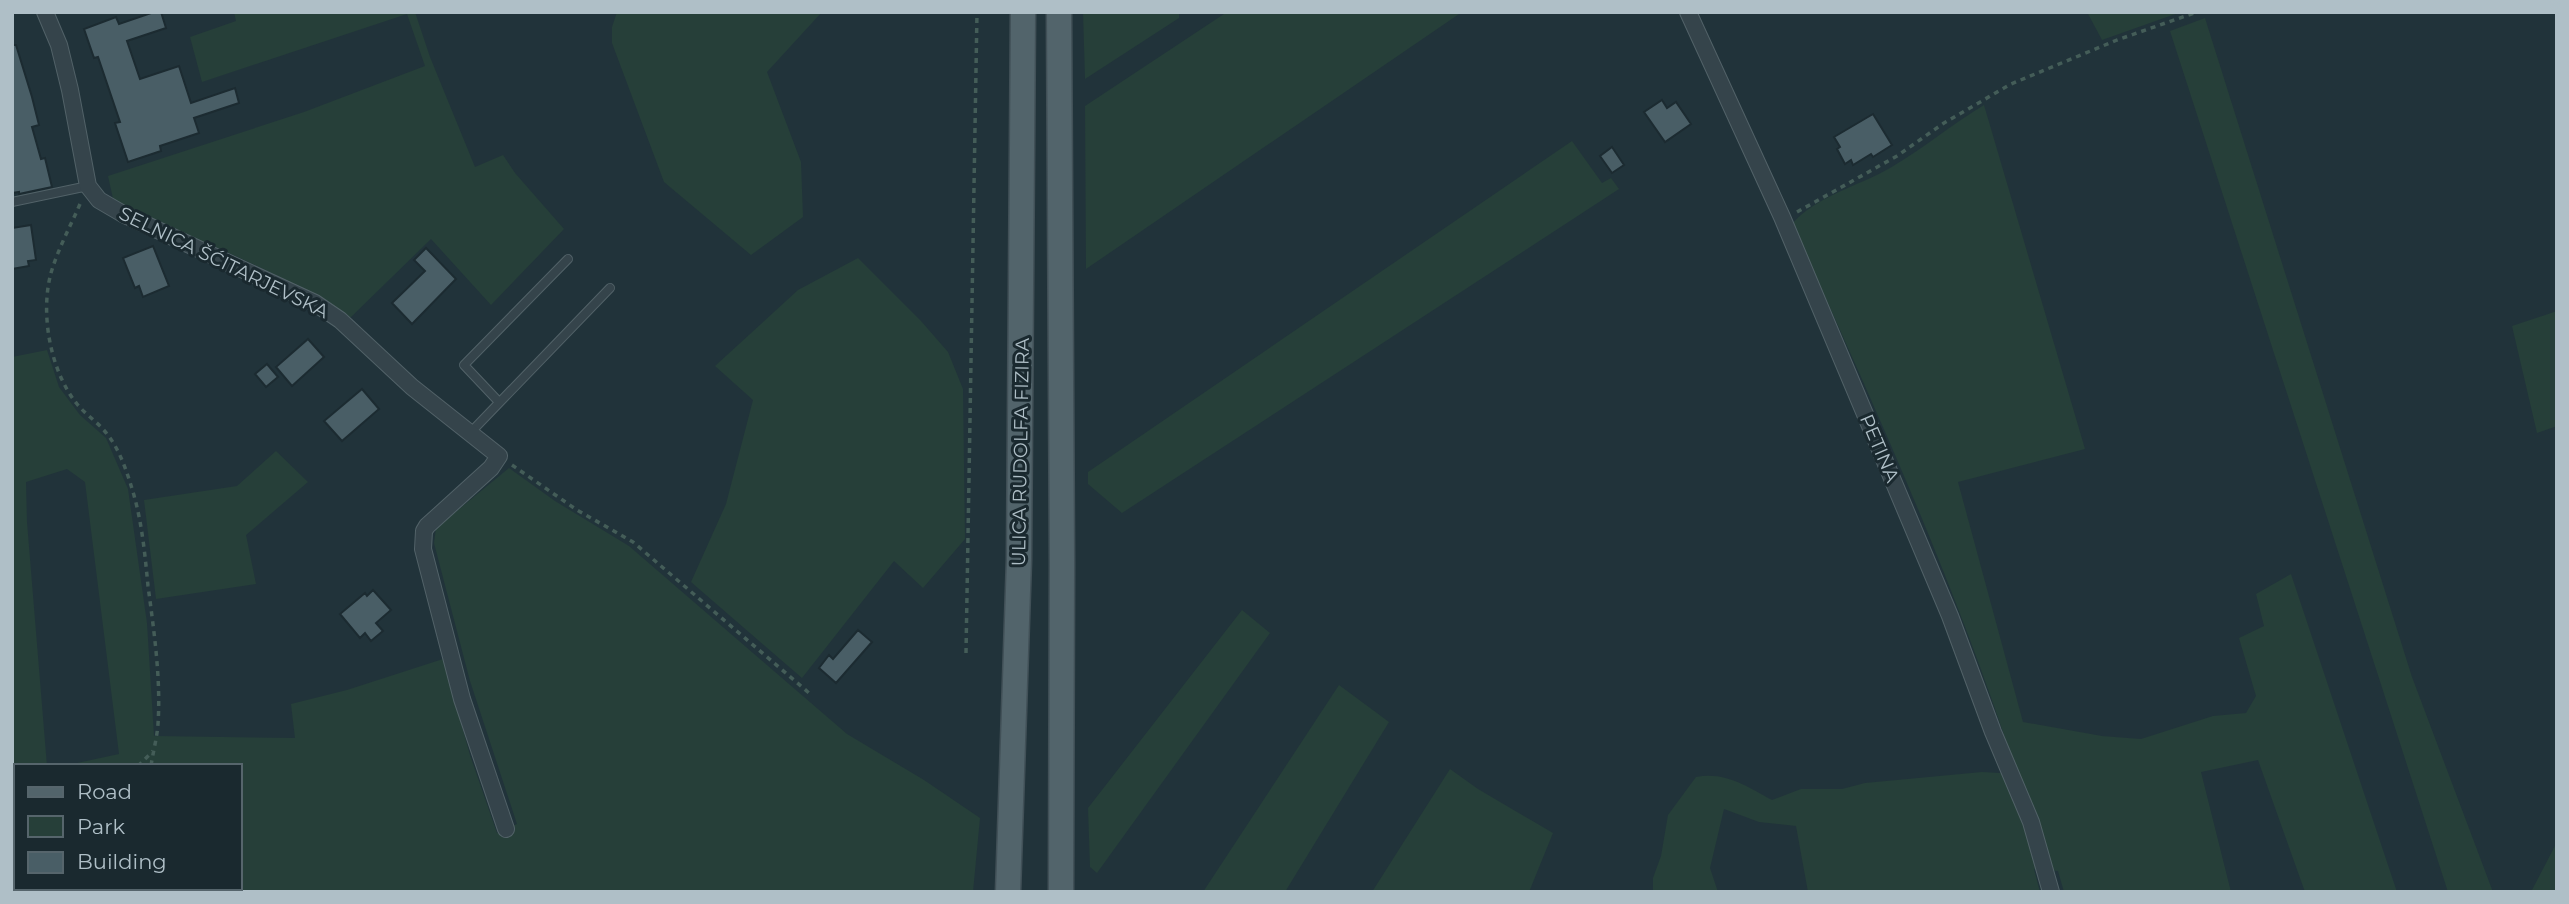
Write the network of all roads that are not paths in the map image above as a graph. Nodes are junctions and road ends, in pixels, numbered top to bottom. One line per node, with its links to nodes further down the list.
1 (45, 12): 5 (street)
2 (1023, 12): 12 (main road, ULICA RUDOLFA FIZIRA)
3 (1059, 12): 13 (main road, ULICA RUDOLFA FIZIRA)
4 (1688, 12): 14 (street, PETINA)
5 (89, 189): 6 (lane); 10 (street, SELNICA ŠĆITARJEVSKA)
6 (12, 202)
7 (568, 259): 9 (lane)
8 (610, 288): 9 (lane)
9 (499, 402): 10 (lane)
10 (470, 433): 11 (street, SELNICA ŠĆITARJEVSKA)
11 (506, 829)
12 (1007, 892)
13 (1061, 892)
14 (2051, 892)

